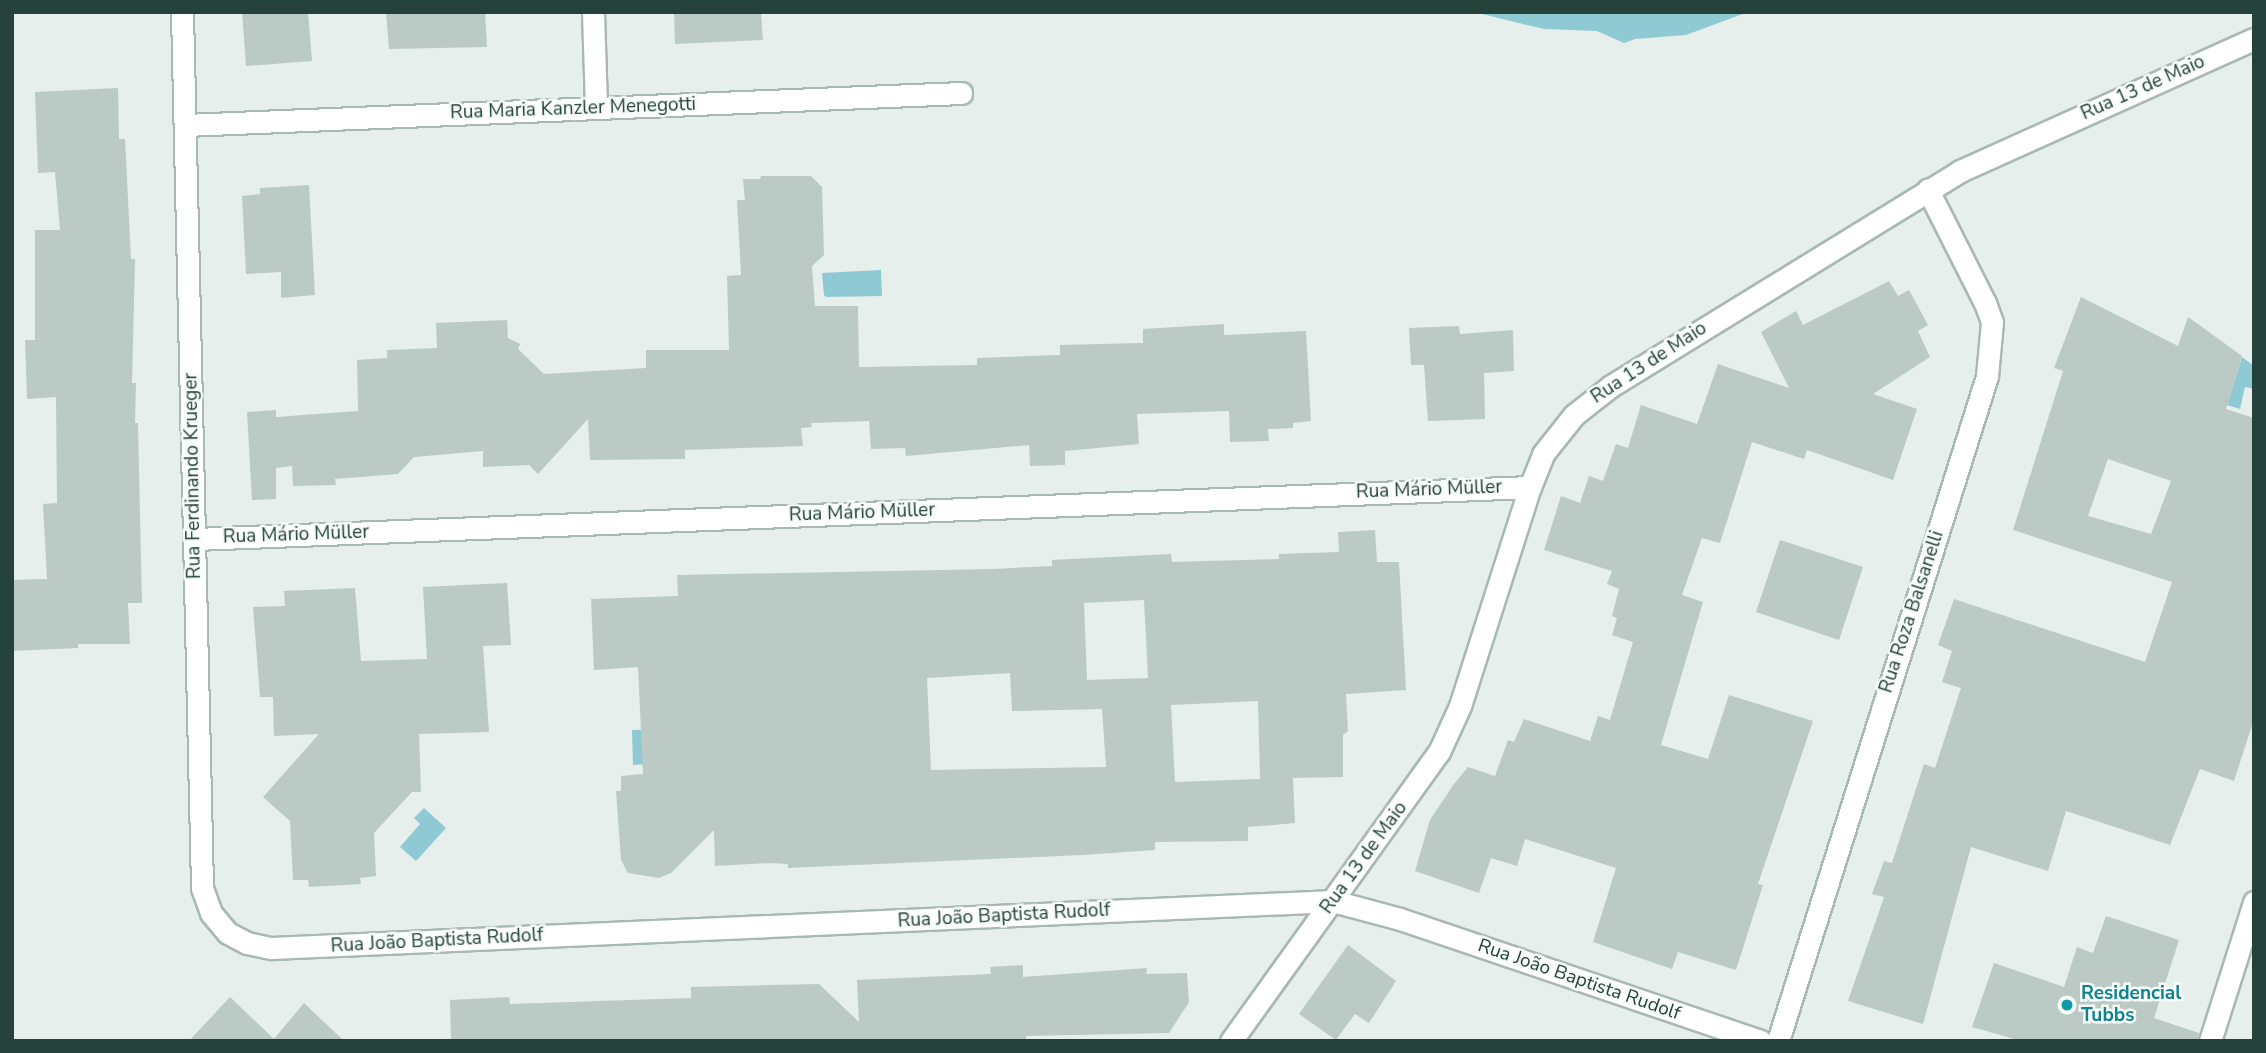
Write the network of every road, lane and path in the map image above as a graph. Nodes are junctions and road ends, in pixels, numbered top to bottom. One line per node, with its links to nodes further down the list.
1 (182, 12): 6 (street, Rua Ferdinando Krueger)
2 (593, 12): 5 (street)
3 (2254, 39): 7 (street, Rua 13 de Maio)
4 (961, 93): 5 (street, Rua Maria Kanzler Menegotti)
5 (596, 108): 6 (street, Rua Maria Kanzler Menegotti)
6 (185, 125): 9 (street, Rua Ferdinando Krueger)
7 (1928, 190): 8 (street, Rua 13 de Maio); 15 (street, Rua Roza Balsanelli)
8 (1530, 487): 9 (street, Rua Mário Müller); 10 (street, Rua 13 de Maio)
9 (195, 539): 12 (street, Rua Ferdinando Krueger)
10 (1333, 901): 12 (street, Rua João Baptista Rudolf); 13 (street, Rua 13 de Maio); 14 (street, Rua João Baptista Rudolf)
11 (2254, 902): 16 (street)
12 (228, 933)
13 (1231, 1041)
14 (1761, 1041)
15 (1778, 1041)
16 (2210, 1041)

